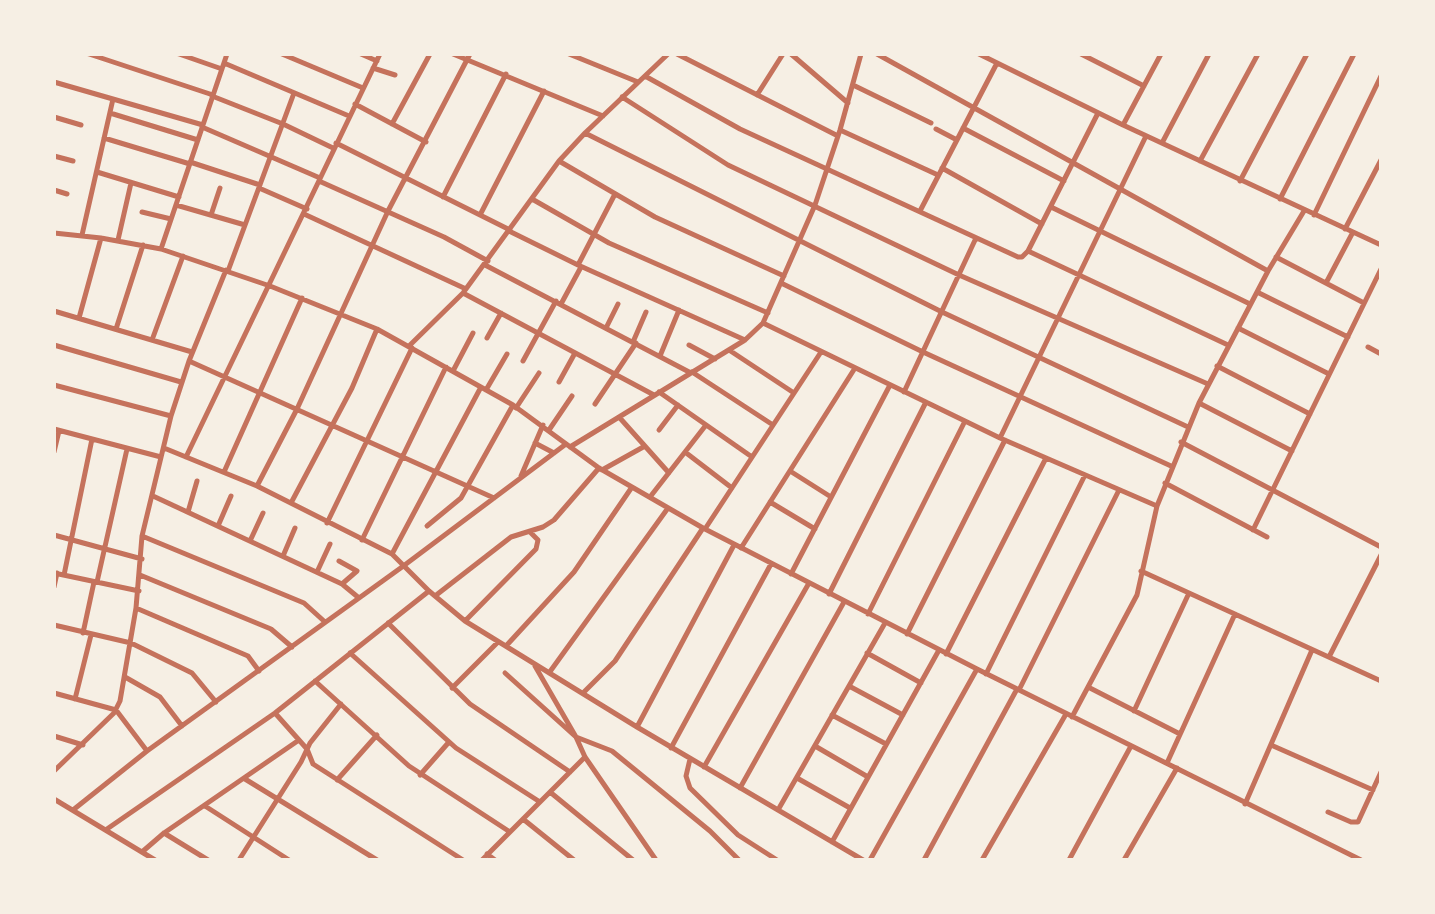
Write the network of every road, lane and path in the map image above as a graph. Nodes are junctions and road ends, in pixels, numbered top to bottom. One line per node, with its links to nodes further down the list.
1 (89, 54): 39 (street)
2 (180, 54): 26 (street)
3 (227, 54): 26 (street)
4 (282, 54): 36 (street)
5 (361, 54): 24 (street)
6 (380, 54): 24 (street)
7 (430, 54): 53 (street)
8 (453, 54): 23 (street)
9 (569, 54): 33 (street)
10 (668, 54): 30 (street)
11 (676, 54): 40 (street)
12 (783, 54): 40 (street)
13 (791, 54): 43 (street)
14 (861, 54): 34 (street)
15 (877, 54): 45 (street)
16 (981, 54): 25 (street)
17 (1081, 54): 35 (street)
18 (1209, 54): 66 (street)
19 (1257, 54): 72 (street)
20 (1307, 54): 82 (street)
21 (1354, 54): 94 (street)
22 (1159, 55): 35 (street)
23 (469, 57): 28 (street); 65 (street)
24 (377, 61): 27 (street)
25 (997, 63): 45 (street); 47 (street)
26 (223, 66): 38 (street); 39 (street)
27 (373, 69): 29 (street); 36 (street)
28 (506, 74): 37 (street); 92 (street)
29 (395, 75)
30 (645, 76): 33 (street); 76 (street)
31 (1381, 76): 105 (street)
32 (54, 82): 42 (street)
33 (638, 82): 41 (street)
34 (853, 85): 43 (street); 51 (street)
35 (1144, 86): 55 (street)
36 (363, 88): 44 (street)
37 (544, 91): 49 (street); 104 (street)
38 (294, 93): 48 (street); 52 (street)
39 (213, 95): 52 (street); 56 (street)
40 (756, 95): 60 (street)
41 (622, 97): 49 (street); 96 (street)
42 (113, 99): 46 (street); 56 (street)
43 (848, 103): 60 (street)
44 (355, 104): 48 (street); 53 (street)
45 (975, 106): 57 (street); 74 (street)
46 (110, 113): 62 (street); 63 (street)
47 (1098, 113): 55 (street); 74 (street)
48 (349, 116): 67 (street)
49 (603, 116): 59 (street)
50 (54, 117): 54 (street)
51 (931, 123)
52 (283, 124): 67 (street); 69 (street)
53 (392, 124): 65 (street)
54 (81, 125)
55 (1124, 125): 61 (street)
56 (202, 126): 63 (street); 69 (street)
57 (963, 128): 64 (street); 83 (street)
58 (936, 129): 64 (street)
59 (585, 133): 71 (street); 120 (street)
60 (839, 133): 76 (street); 79 (street)
61 (1146, 136): 66 (street); 87 (street)
62 (104, 138): 75 (street); 78 (street)
63 (198, 140): 75 (street)
64 (957, 140): 77 (street)
65 (426, 142): 80 (street)
66 (1162, 143): 72 (street)
67 (334, 145): 80 (street); 81 (street)
68 (54, 156): 73 (street)
69 (271, 157): 81 (street); 85 (street)
70 (1381, 160): 109 (street)
71 (559, 161): 90 (street); 93 (street)
72 (1200, 161): 82 (street)
73 (73, 162)
74 (1073, 162): 83 (street); 87 (street)
75 (190, 163): 85 (street); 91 (street)
76 (827, 168): 96 (street); 99 (street)
77 (942, 168): 79 (street); 107 (street)
78 (97, 172): 84 (street); 114 (street)
79 (938, 175): 99 (street)
80 (406, 178): 92 (street); 98 (street)
81 (320, 179): 98 (street); 102 (street)
82 (1240, 180): 94 (street)
83 (1064, 181): 97 (street)
84 (131, 183): 91 (street); 119 (street)
85 (260, 187): 102 (street); 108 (street)
86 (220, 188): 103 (street)
87 (1121, 188): 111 (street); 132 (street)
88 (54, 190): 89 (street)
89 (67, 194)
90 (615, 194): 115 (street); 135 (street)
91 (179, 197): 95 (street)
92 (443, 197): 104 (street)
93 (532, 199): 110 (street); 115 (street)
94 (1280, 200): 100 (street)
95 (176, 204): 103 (street); 106 (street)
96 (814, 205): 120 (street); 133 (street)
97 (1051, 207): 107 (street); 111 (street)
98 (388, 211): 123 (street); 128 (street)
99 (920, 211): 118 (street)
100 (1304, 211): 105 (street); 127 (street)
101 (142, 212): 106 (street)
102 (305, 212): 123 (street); 137 (street)
103 (211, 214): 108 (street)
104 (480, 215): 110 (street)
105 (1314, 215): 109 (street)
106 (171, 219): 124 (street)
107 (1042, 224): 125 (street)
108 (246, 225): 131 (street)
109 (1345, 229): 112 (street)
110 (510, 230): 128 (street); 129 (street)
111 (1100, 231): 134 (street); 144 (street)
112 (1353, 232): 121 (street); 136 (street)
113 (54, 233): 114 (street)
114 (82, 235): 117 (street)
115 (594, 235): 129 (street); 150 (street)
116 (1381, 237): 121 (street)
117 (101, 238): 119 (street); 152 (street)
118 (976, 238): 125 (street); 133 (street)
119 (118, 240): 122 (street)
120 (799, 242): 135 (street); 149 (street)
121 (1379, 244)
122 (143, 245): 124 (street); 158 (street)
123 (373, 246): 138 (street); 147 (street)
124 (161, 249): 126 (street)
125 (1028, 251): 134 (street)
126 (183, 256): 131 (street); 163 (street)
127 (1276, 257): 132 (street); 136 (street)
128 (487, 263): 138 (street); 141 (street)
129 (579, 266): 141 (street); 145 (street)
130 (1381, 269): 142 (street)
131 (227, 270): 137 (street); 172 (street)
132 (1268, 271): 139 (street)
133 (959, 275): 149 (street); 153 (street)
134 (1078, 275): 153 (street); 168 (street)
135 (783, 280): 150 (street); 174 (street)
136 (1326, 283): 142 (street)
137 (270, 286): 140 (street); 191 (street)
138 (464, 291): 151 (street); 169 (street)
139 (1257, 292): 144 (street); 161 (street)
140 (302, 298): 147 (street); 198 (street)
141 (558, 303): 156 (street); 160 (street)
142 (1365, 303): 161 (street)
143 (618, 304): 156 (street)
144 (1250, 304): 157 (street)
145 (679, 310): 164 (street); 178 (street)
146 (54, 311): 152 (street)
147 (341, 312): 155 (street); 209 (street)
148 (646, 312): 165 (street)
149 (942, 312): 174 (street); 179 (street)
150 (768, 313): 154 (street)
151 (501, 314): 160 (street); 162 (street)
152 (78, 318): 158 (street)
153 (1057, 318): 179 (street); 194 (street)
154 (763, 323): 164 (street); 173 (street)
155 (376, 328): 169 (street); 214 (street)
156 (606, 328): 165 (street)
157 (1238, 328): 168 (street); 189 (street)
158 (116, 330): 163 (street)
159 (473, 333): 186 (street)
160 (538, 333): 175 (street); 182 (street)
161 (1348, 337): 189 (street)
162 (487, 338)
163 (152, 340): 172 (street)
164 (745, 340): 171 (street)
165 (634, 343): 178 (street); 190 (street)
166 (54, 345): 192 (street)
167 (689, 345): 180 (street)
168 (1228, 345): 183 (street)
169 (411, 347): 184 (street); 224 (street)
170 (1368, 347): 177 (street)
171 (729, 350): 180 (street); 201 (street)
172 (192, 352): 181 (street)
173 (821, 352): 185 (street); 201 (street)
174 (923, 352): 199 (street); 203 (street)
175 (575, 353): 190 (street); 193 (street)
176 (507, 354): 197 (street)
177 (1381, 354)
178 (660, 356): 188 (street)
179 (1038, 357): 203 (street); 218 (street)
180 (715, 358): 188 (street)
181 (189, 361): 191 (street); 192 (street)
182 (523, 361)
183 (1217, 366): 194 (street); 210 (street)
184 (446, 367): 186 (street); 235 (street)
185 (855, 368): 196 (street); 243 (street)
186 (453, 371): 197 (street)
187 (539, 373): 208 (street)
188 (691, 373): 200 (street); 217 (street)
189 (1329, 374): 210 (street)
190 (615, 375): 200 (street); 206 (street)
191 (226, 377): 198 (street); 236 (street)
192 (181, 382): 211 (street)
193 (559, 382)
194 (1208, 384): 205 (street)
195 (54, 385): 211 (street)
196 (890, 385): 199 (street); 259 (street)
197 (484, 388): 208 (street); 242 (street)
198 (260, 392): 209 (street); 244 (street)
199 (904, 392): 204 (street)
200 (656, 393): 207 (street); 212 (street)
201 (794, 393): 217 (street)
202 (573, 396): 220 (street)
203 (1019, 396): 223 (street); 240 (street)
204 (926, 402): 213 (street); 306 (street)
205 (1199, 403): 218 (street); 231 (street)
206 (595, 404)
207 (678, 405): 216 (street); 221 (street)
208 (515, 407): 215 (street); 251 (street)
209 (297, 409): 214 (street); 250 (street)
210 (1310, 414): 231 (street)
211 (171, 416): 230 (street)
212 (619, 417): 227 (street); 228 (street)
213 (965, 421): 223 (street); 311 (street)
214 (332, 425): 224 (street); 262 (street)
215 (543, 425): 220 (street); 226 (street)
216 (706, 425): 233 (street); 237 (street)
217 (773, 425): 237 (street)
218 (1188, 427): 225 (street)
219 (56, 430): 222 (street); 232 (street)
220 (549, 430): 227 (street)
221 (659, 430)
222 (92, 439): 229 (street); 278 (street)
223 (1002, 439): 239 (street); 319 (street)
224 (367, 441): 235 (street); 267 (street)
225 (1181, 442): 240 (street); 255 (street)
226 (535, 443): 234 (street); 247 (street)
227 (568, 445): 234 (street); 241 (street)
228 (645, 446): 241 (street); 245 (street)
229 (127, 448): 238 (street); 284 (street)
230 (164, 448): 236 (street); 238 (street)
231 (1292, 451): 255 (street)
232 (54, 452)
233 (685, 452): 245 (street); 253 (street)
234 (554, 453): 247 (street)
235 (402, 456): 242 (street); 279 (street)
236 (186, 457): 244 (street)
237 (752, 457): 253 (street)
238 (161, 458): 256 (street)
239 (1046, 458): 246 (street); 329 (street)
240 (1171, 466): 249 (street)
241 (600, 469): 252 (street); 274 (street)
242 (436, 471): 251 (street); 286 (street)
243 (790, 471): 259 (street); 261 (street)
244 (224, 472): 250 (street)
245 (669, 473): 258 (street)
246 (1085, 475): 254 (street); 336 (street)
247 (520, 478): 260 (street)
248 (197, 481): 265 (street)
249 (1165, 483): 263 (street); 273 (street)
250 (257, 486): 262 (street)
251 (469, 486): 260 (street); 269 (street)
252 (632, 488): 258 (street); 324 (street)
253 (732, 488): 272 (street)
254 (1119, 490): 263 (street); 344 (street)
255 (1273, 490): 273 (street); 283 (street)
256 (153, 496): 265 (street); 276 (street)
257 (231, 496): 268 (street)
258 (650, 497): 264 (street)
259 (831, 497): 271 (street)
260 (494, 498): 292 (street)
261 (770, 502): 271 (street); 285 (street)
262 (291, 503): 267 (street)
263 (1157, 506): 293 (street)
264 (668, 508): 272 (street); 335 (street)
265 (188, 512): 268 (street)
266 (263, 513): 280 (street)
267 (327, 523): 279 (street)
268 (218, 526): 280 (street)
269 (426, 526)
270 (295, 528): 288 (street)
271 (815, 528): 296 (street)
272 (704, 529): 282 (street); 346 (street)
273 (1253, 530): 277 (street)
274 (530, 532): 307 (street); 313 (street)
275 (54, 535): 278 (street)
276 (142, 536): 289 (street); 314 (street)
277 (1267, 537)
278 (71, 540): 284 (street); 297 (street)
279 (362, 540): 286 (street)
280 (250, 541): 288 (street)
281 (330, 544): 294 (street)
282 (734, 545): 285 (street); 358 (street)
283 (1381, 547)
284 (104, 548): 289 (street); 299 (street)
285 (741, 548): 291 (street)
286 (392, 554): 292 (street)
287 (1381, 555): 330 (street)
288 (283, 556): 294 (street)
289 (142, 558): 298 (street)
290 (339, 561): 301 (street)
291 (771, 564): 296 (street); 370 (street)
292 (402, 567): 304 (street); 308 (street)
293 (1141, 571): 305 (street); 342 (street)
294 (317, 572): 301 (street)
295 (55, 573): 297 (street); 302 (street)
296 (791, 574): 300 (street)
297 (64, 575): 299 (street)
298 (140, 575): 303 (street); 323 (street)
299 (96, 582): 303 (street); 318 (street)
300 (809, 583): 306 (street); 376 (street)
301 (342, 584): 308 (street)
302 (54, 587)
303 (139, 591): 310 (street)
304 (429, 591): 307 (street); 316 (street)
305 (1189, 593): 312 (street); 351 (street)
306 (829, 594): 309 (street)
307 (435, 596): 313 (street)
308 (359, 598): 314 (street)
309 (844, 602): 311 (street); 386 (street)
310 (136, 608): 322 (street); 333 (street)
311 (868, 614): 315 (street)
312 (1235, 614): 326 (street); 359 (street)
313 (465, 621): 321 (street)
314 (325, 622): 323 (street)
315 (885, 622): 319 (street); 328 (street)
316 (388, 623): 327 (street); 343 (street)
317 (54, 625): 318 (street)
318 (83, 633): 320 (street)
319 (907, 634): 325 (street)
320 (91, 635): 322 (street); 347 (street)
321 (498, 642): 324 (street); 343 (street)
322 (131, 644): 337 (street); 348 (street)
323 (292, 646): 333 (street)
324 (506, 646): 331 (street)
325 (939, 650): 329 (street); 340 (street)
326 (1312, 650): 330 (street); 367 (street)
327 (350, 653): 338 (street); 364 (street)
328 (867, 653): 340 (street); 341 (street)
329 (946, 654): 332 (street)
330 (1329, 657): 339 (street)
331 (535, 665): 335 (street); 362 (street)
332 (977, 669): 336 (street); 422 (street)
333 (259, 670): 348 (street)
334 (505, 673): 362 (street)
335 (549, 673): 346 (street)
336 (987, 674): 344 (street)
337 (125, 677): 350 (street); 357 (street)
338 (315, 681): 349 (street); 352 (street)
339 (1381, 681)
340 (921, 683): 355 (street)
341 (849, 686): 354 (street); 355 (street)
342 (1088, 687): 351 (street); 356 (street)
343 (452, 688): 379 (street)
344 (1018, 690): 353 (street); 423 (street)
345 (54, 693): 347 (street)
346 (583, 693): 358 (street)
347 (75, 699): 350 (street)
348 (216, 702): 357 (street)
349 (341, 704): 360 (street); 371 (street)
350 (116, 710): 366 (street); 372 (street)
351 (1134, 711): 359 (street)
352 (275, 713): 363 (street); 399 (street)
353 (1066, 714): 356 (street); 424 (street)
354 (832, 715): 365 (street); 368 (street)
355 (903, 715): 365 (street)
356 (1072, 717): 369 (street)
357 (182, 726): 372 (street)
358 (637, 727): 370 (street)
359 (1180, 734): 375 (street)
360 (377, 735): 381 (street); 385 (street)
361 (54, 736): 366 (street)
362 (576, 737): 373 (street); 405 (street)
363 (299, 740): 371 (street); 383 (street)
364 (449, 742): 381 (street); 391 (street)
365 (886, 744): 382 (street)
366 (82, 745): 378 (street)
367 (1271, 745): 387 (street); 392 (street)
368 (814, 746): 382 (street); 384 (street)
369 (1131, 746): 375 (street); 425 (street)
370 (671, 748): 374 (street)
371 (307, 749): 385 (street); 390 (street)
372 (147, 751): 395 (street)
373 (585, 758): 379 (street); 418 (street)
374 (690, 759): 376 (street); 402 (street)
375 (1167, 763): 377 (street)
376 (704, 767): 386 (street)
377 (1177, 768): 392 (street); 426 (street)
378 (54, 771)
379 (570, 772): 388 (street)
380 (1381, 772): 387 (street)
381 (420, 775): 400 (street)
382 (867, 777): 394 (street)
383 (245, 778): 390 (street); 393 (street)
384 (797, 778): 394 (street); 396 (street)
385 (337, 780): 413 (street)
386 (740, 788): 396 (street)
387 (1373, 790): 397 (street)
388 (550, 792): 391 (street); 417 (street)
389 (54, 799): 395 (street)
390 (278, 799): 403 (street); 412 (street)
391 (540, 802): 398 (street)
392 (1245, 804): 427 (street)
393 (205, 806): 401 (street); 403 (street)
394 (850, 808): 404 (street)
395 (73, 810): 399 (street)
396 (778, 810): 404 (street)
397 (1328, 812)
398 (523, 819): 400 (street); 416 (street)
399 (107, 829): 406 (street)
400 (510, 832): 407 (street)
401 (164, 833): 406 (street); 409 (street)
402 (738, 835): 405 (street); 420 (street)
403 (254, 837): 410 (street); 411 (street)
404 (832, 842): 421 (street)
405 (727, 846): 419 (street)
406 (142, 852): 408 (street)
407 (488, 854): 414 (street); 415 (street)
408 (155, 860)
409 (208, 860)
410 (239, 860)
411 (289, 860)
412 (376, 860)
413 (462, 860)
414 (482, 860)
415 (495, 860)
416 (574, 860)
417 (633, 860)
418 (656, 860)
419 (739, 860)
420 (777, 860)
421 (863, 860)
422 (870, 860)
423 (924, 860)
424 (982, 860)
425 (1069, 860)
426 (1124, 860)
427 (1361, 860)

